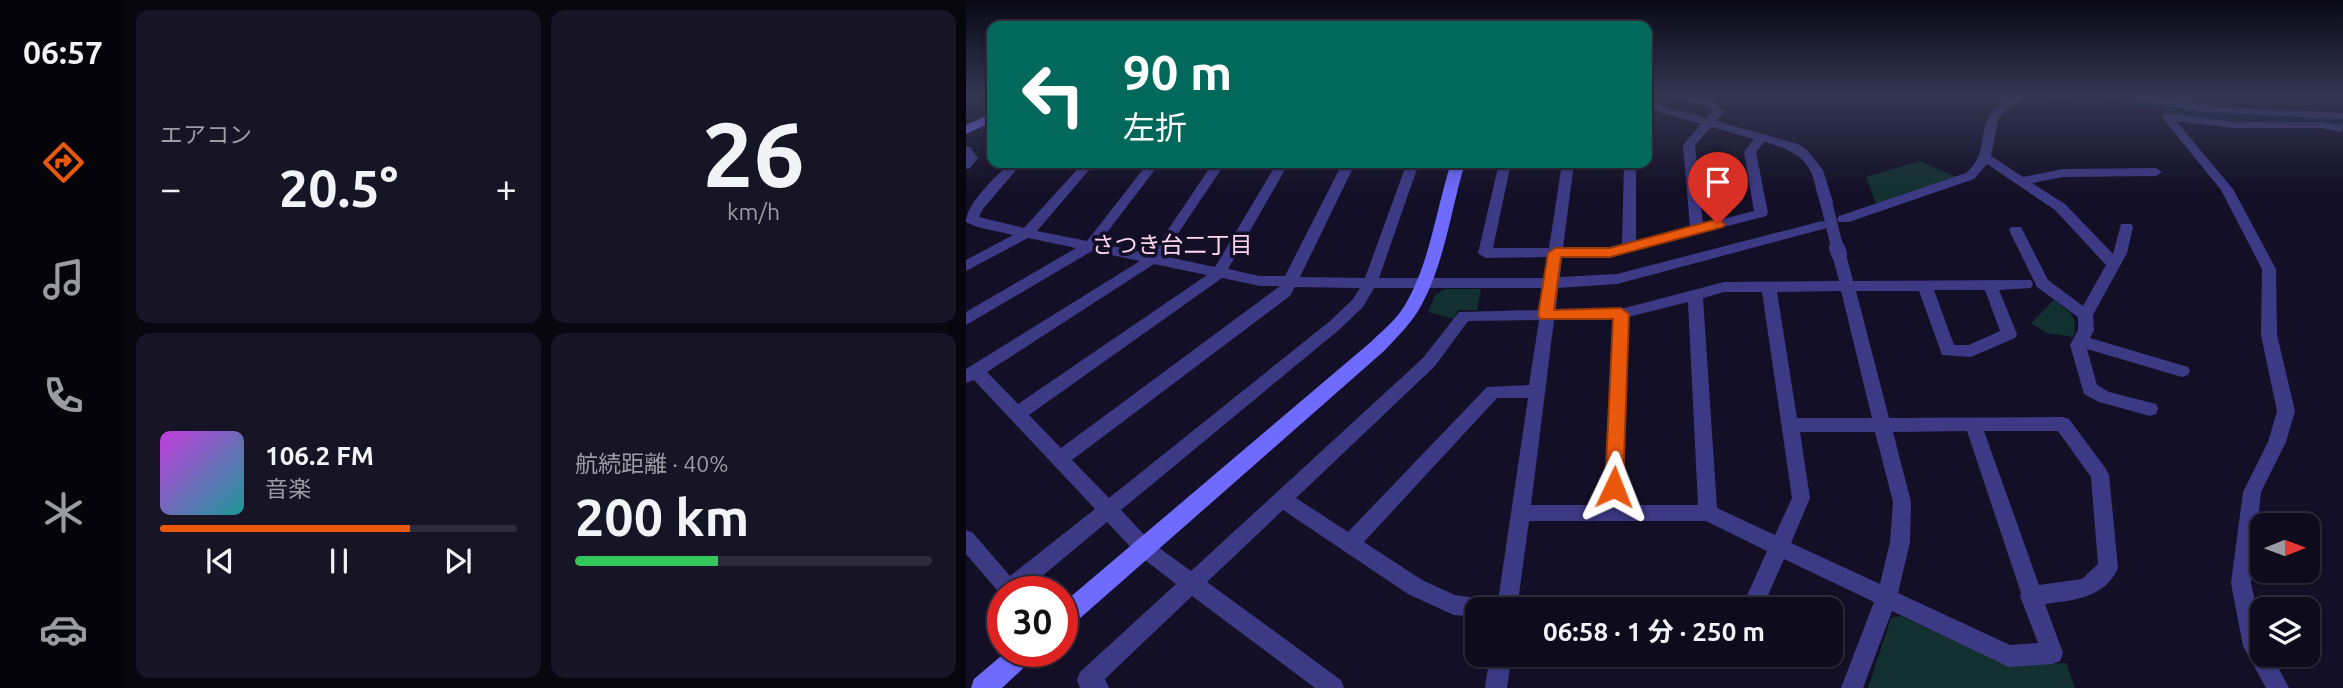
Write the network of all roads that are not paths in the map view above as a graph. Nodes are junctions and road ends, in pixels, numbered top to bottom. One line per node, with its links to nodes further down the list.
1 (1705, 127): 26 (street)
2 (1727, 127): 5 (street)
3 (1989, 127): 7 (street)
4 (2182, 127): 83 (street)
5 (1762, 137): 26 (street); 44 (street, bridge)
6 (966, 150): 8 (street)
7 (1986, 158): 21 (street); 22 (street)
8 (966, 165)
9 (1012, 168): 23 (street)
10 (1084, 168): 28 (street)
11 (1150, 168): 29 (street)
12 (1215, 168): 32 (street)
13 (1280, 168): 35 (street)
14 (1347, 168): 36 (street)
15 (1411, 168): 38 (street)
16 (1456, 168): 37 (street)
17 (1504, 168): 31 (street)
18 (1567, 168): 31 (street)
19 (1630, 168): 30 (street)
20 (2156, 172): 21 (street)
21 (2022, 181): 33 (street)
22 (1844, 219)
23 (969, 220): 28 (street)
24 (1822, 225): 39 (street)
25 (2126, 227): 33 (street)
26 (1697, 229): 30 (street)
27 (2016, 230): 48 (street)
28 (1028, 232): 29 (street); 34 (street)
29 (1090, 246): 32 (street); 49 (street)
30 (1629, 248): 31 (street)
31 (1555, 253): 39 (street)
32 (1151, 259): 35 (street); 52 (street)
33 (2114, 264): 48 (street)
34 (966, 266)
35 (1218, 274): 36 (street); 55 (street)
36 (1293, 282): 38 (street); 59 (street)
37 (1422, 282): 38 (street); 39 (street); 68 (street)
38 (1370, 283): 61 (street)
39 (1550, 283): 47 (street)
40 (2026, 284): 41 (street)
41 (1990, 285): 43 (street); 43 (street)
42 (1769, 286): 44 (street); 45 (street); 56 (street)
43 (1925, 286): 44 (street)
44 (1846, 287): 57 (street)
45 (1695, 295): 46 (street); 64 (street)
46 (1621, 314): 47 (street); 62 (street)
47 (1546, 315): 53 (street); 60 (street)
48 (2085, 315): 50 (street)
49 (966, 319)
50 (2081, 341): 51 (street); 54 (street)
51 (2182, 371)
52 (972, 374): 55 (street)
53 (1535, 391): 63 (street); 66 (street)
54 (2150, 409)
55 (1016, 415): 59 (street)
56 (1791, 425): 57 (street); 67 (street)
57 (1882, 425): 58 (street); 73 (street)
58 (1973, 425): 70 (street); 70 (street)
59 (1058, 460): 61 (street)
60 (1283, 500): 66 (street); 69 (street)
61 (1108, 512): 65 (street); 68 (street)
62 (1613, 512): 63 (street); 64 (street)
63 (1520, 513): 71 (street)
64 (1708, 513): 67 (street)
65 (966, 538)
66 (1350, 542): 75 (street)
67 (1782, 546): 72 (street); 73 (street)
68 (1144, 548): 69 (street); 74 (street)
69 (1191, 583): 79 (street); 80 (street)
70 (2030, 596): 73 (street)
71 (1509, 597)
72 (1757, 597)
73 (1886, 599): 82 (street)
74 (1078, 605)
75 (1465, 606)
76 (1007, 667): 78 (street)
77 (1499, 667): 81 (street)
78 (983, 688)
79 (1098, 688)
80 (1333, 688)
81 (1496, 688)
82 (1852, 688)
83 (2278, 688)

